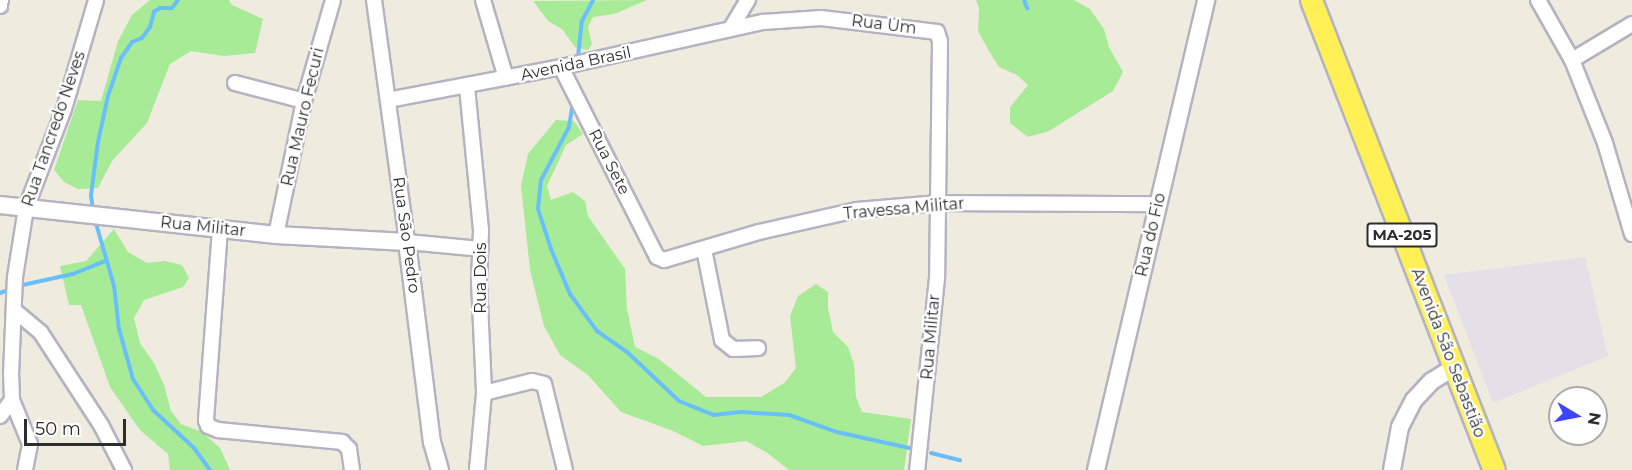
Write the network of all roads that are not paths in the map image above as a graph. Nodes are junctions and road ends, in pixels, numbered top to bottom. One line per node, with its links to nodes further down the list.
1 (2, 0): 11 (street)
2 (96, 0): 24 (street, Rua Tancredo Neves)
3 (333, 0): 20 (street, Rua Mauro Fecuri)
4 (374, 0): 19 (street, Rua São Pedro)
5 (483, 0): 16 (street)
6 (748, 0): 13 (street)
7 (1206, 0): 22 (street, Rua do Fio)
8 (1311, 0): 34 (main road, Avenida São Sebastião / MA-205)
9 (1326, 0): 49 (main road, Avenida São Sebastião / MA-205)
10 (1538, 0): 14 (street)
11 (0, 6)
12 (1632, 24): 14 (street)
13 (732, 28): 15 (street, Avenida Brasil); 21 (street, Rua Um)
14 (1572, 60): 26 (street)
15 (561, 68): 16 (street, Avenida Brasil); 31 (street, Rua Sete)
16 (506, 78): 18 (street, Avenida Brasil)
17 (235, 83): 20 (street)
18 (467, 87): 19 (street, Avenida Brasil); 29 (street, Rua Dois)
19 (388, 100): 28 (street, Rua São Pedro)
20 (304, 101): 27 (street, Rua Mauro Fecuri)
21 (939, 203): 22 (street, Travessa Militar); 30 (street, Travessa Militar); 45 (street, Rua Militar)
22 (1159, 204): 46 (street, Rua do Fio)
23 (0, 205): 24 (street, Rua Militar)
24 (26, 208): 25 (street, Rua Militar); 32 (street, Rua Tancredo Neves)
25 (220, 229): 27 (street, Rua Militar); 41 (street)
26 (1632, 234)
27 (276, 235): 28 (street, Rua Militar)
28 (407, 242): 29 (street); 42 (street, Rua São Pedro)
29 (481, 249): 36 (street, Rua Dois)
30 (704, 249): 31 (street, Travessa Militar); 33 (street)
31 (657, 256)
32 (14, 303): 35 (street, Rua Tancredo Neves); 40 (street)
33 (758, 348)
34 (1453, 368): 47 (street); 48 (main road, Avenida São Sebastião / MA-205)
35 (5, 375): 37 (street, Rua Tancredo Neves)
36 (484, 393): 43 (street, Rua Dois); 44 (street)
37 (12, 400): 38 (street); 39 (street, Rua Tancredo Neves)
38 (0, 416)
39 (26, 470)
40 (124, 470)
41 (352, 470)
42 (440, 470)
43 (477, 470)
44 (565, 470)
45 (917, 470)
46 (1096, 470)
47 (1392, 470)
48 (1494, 470)
49 (1508, 470)

